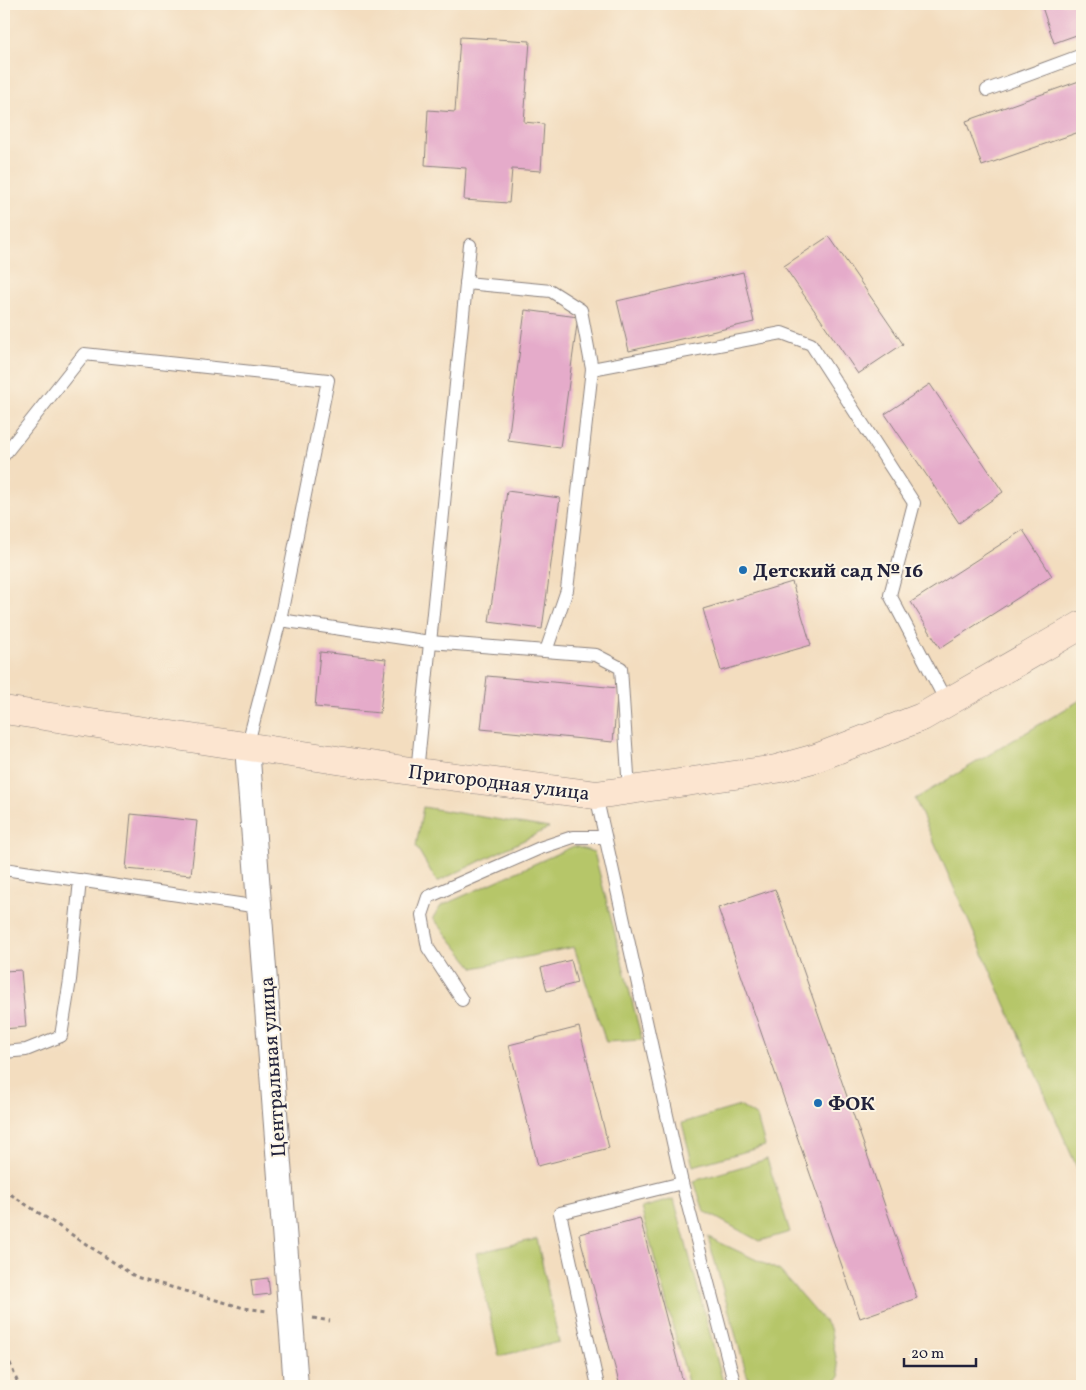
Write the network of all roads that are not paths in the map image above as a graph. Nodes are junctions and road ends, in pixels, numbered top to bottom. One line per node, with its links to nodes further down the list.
1 (1082, 54): 2 (lane)
2 (987, 90)
3 (470, 245): 4 (lane)
4 (466, 283): 5 (lane); 9 (lane)
5 (592, 369): 10 (lane); 11 (lane)
6 (4, 455): 7 (lane)
7 (280, 620): 9 (lane); 13 (lane)
8 (1082, 625): 11 (main road, Пригородная улица)
9 (430, 642): 10 (lane); 14 (lane)
10 (546, 651): 15 (lane)
11 (947, 703): 15 (main road, Пригородная улица)
12 (4, 710): 13 (main road, Пригородная улица)
13 (247, 747): 14 (main road, Пригородная улица); 20 (street, Центральная улица)
14 (417, 772): 16 (main road, Пригородная улица)
15 (629, 790): 16 (main road, Пригородная улица)
16 (596, 795): 17 (lane)
17 (605, 837): 21 (lane); 23 (lane)
18 (4, 869): 19 (lane)
19 (80, 880): 20 (lane); 22 (lane)
20 (260, 907): 24 (street, Центральная улица)
21 (462, 1000)
22 (4, 1052)
23 (682, 1183): 25 (lane); 26 (lane)
24 (296, 1386)
25 (598, 1386)
26 (735, 1386)

